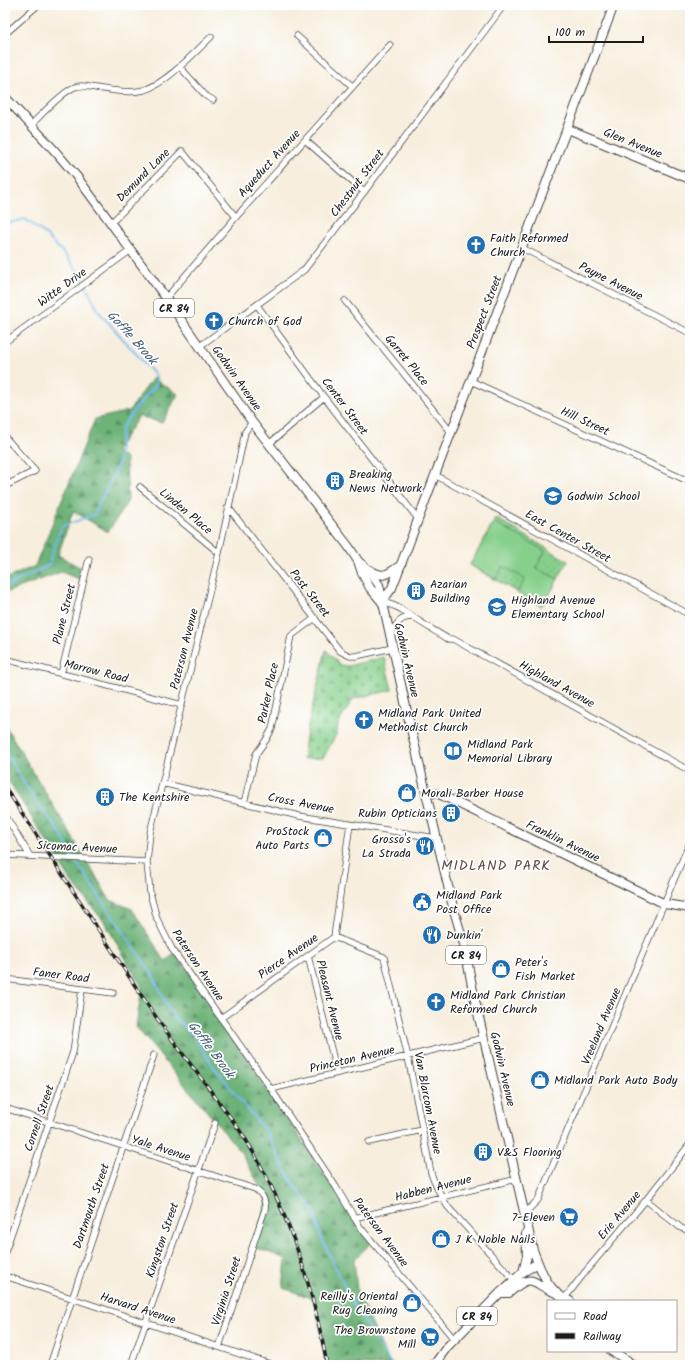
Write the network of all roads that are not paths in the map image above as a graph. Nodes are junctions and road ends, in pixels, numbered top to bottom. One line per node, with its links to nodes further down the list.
1 (38, 5): 4 (street)
2 (504, 5): 16 (street, Chestnut Street)
3 (614, 5): 13 (main road, Prospect Street)
4 (5, 34)
5 (297, 36): 9 (street)
6 (211, 37): 8 (street)
7 (390, 45): 9 (street, Aqueduct Avenue)
8 (180, 67): 11 (street); 12 (street)
9 (352, 86): 14 (street, Aqueduct Avenue)
10 (5, 97): 12 (main road, Godwin Avenue / CR 84)
11 (213, 100)
12 (30, 125): 18 (main road, Godwin Avenue / CR 84)
13 (568, 129): 15 (main road, Glen Avenue); 19 (main road, Prospect Street)
14 (305, 140): 16 (street); 17 (street, Aqueduct Avenue)
15 (690, 179)
16 (364, 192): 23 (street, Chestnut Street)
17 (236, 216): 18 (street, Demund Lane); 21 (street, Aqueduct Avenue)
18 (111, 223): 20 (main road, Godwin Avenue / CR 84)
19 (522, 248): 24 (street, Payne Avenue); 27 (main road, Prospect Street)
20 (131, 250): 21 (main road, Godwin Avenue / CR 84); 25 (street, Witte Drive)
21 (166, 298): 26 (main road, Godwin Avenue / CR 84)
22 (345, 301): 30 (street, Garret Place)
23 (256, 305): 26 (street, Chestnut Street); 28 (street, Center Street)
24 (690, 333)
25 (5, 342)
26 (200, 346): 29 (main road, Godwin Avenue / CR 84)
27 (471, 381): 30 (main road, Prospect Street); 34 (street, Hill Street)
28 (324, 397): 32 (street); 38 (street, Center Street)
29 (252, 422): 32 (main road, Godwin Avenue / CR 84); 37 (street, Paterson Avenue)
30 (451, 432): 33 (main road, Prospect Street)
31 (5, 437): 35 (street)
32 (269, 444): 41 (main road, Godwin Avenue / CR 84)
33 (435, 475): 38 (main road, Prospect Street); 45 (street, East Center Street)
34 (690, 482)
35 (5, 486)
36 (140, 487): 39 (street, Linden Place)
37 (228, 507): 39 (street, Paterson Avenue); 47 (street, Post Street)
38 (418, 519): 42 (main road, Prospect Street)
39 (219, 552): 52 (street, Paterson Avenue)
40 (89, 559): 51 (street, Plane Street)
41 (358, 561): 43 (main road, Godwin Avenue / CR 84); 44 (main road, Godwin Avenue / CR 84)
42 (401, 565): 43 (main road); 44 (main road, Prospect Street)
43 (369, 570): 44 (main road, Godwin Avenue / CR 84)
44 (382, 602): 46 (street, Highland Avenue); 48 (main road, Godwin Avenue / CR 84)
45 (690, 615)
46 (413, 617): 48 (street); 53 (street, Highland Avenue)
47 (315, 618): 49 (street, Post Street); 56 (street, Parker Place)
48 (389, 635): 49 (main road, Godwin Avenue / CR 84)
49 (392, 648): 55 (main road, Godwin Avenue / CR 84)
50 (5, 659): 51 (street, Morrow Road)
51 (61, 674): 52 (street, Morrow Road)
52 (182, 705): 54 (street, Paterson Avenue)
53 (690, 771)
54 (162, 783): 56 (street, Cross Avenue); 63 (street, Paterson Avenue)
55 (426, 792): 59 (main road, Godwin Avenue / CR 84); 64 (main road, Franklin Avenue)
56 (244, 803): 58 (street, Cross Avenue)
57 (5, 815): 62 (street)
58 (350, 824): 59 (street, Cross Avenue); 66 (street, Pierce Avenue)
59 (436, 838): 72 (main road, Godwin Avenue / CR 84)
60 (690, 842): 64 (street, Vreeland Avenue)
61 (5, 855): 62 (street, Sicomac Avenue)
62 (30, 856): 63 (street, Sicomac Avenue)
63 (147, 862): 71 (street, Paterson Avenue)
64 (665, 904): 65 (main road, Franklin Avenue); 88 (street, Vreeland Avenue)
65 (690, 908)
66 (334, 937): 67 (street, Pierce Avenue); 74 (street, Van Blarcom Avenue)
67 (308, 956): 71 (street, Pierce Avenue); 75 (street, Pleasant Avenue)
68 (5, 979): 69 (street, Faner Road)
69 (82, 989): 70 (street, Faner Road); 78 (street, Cornell Street)
70 (113, 994)
71 (221, 1018): 76 (street, Paterson Avenue)
72 (484, 1038): 74 (street, Princeton Avenue); 85 (main road, Godwin Avenue / CR 84)
73 (154, 1054): 83 (street, Dartmouth Street)
74 (408, 1057): 75 (street, Princeton Avenue); 80 (street, Van Blarcom Avenue)
75 (336, 1073): 76 (street, Princeton Avenue)
76 (271, 1089): 89 (street, Paterson Avenue)
77 (5, 1108): 78 (street, Yale Avenue)
78 (49, 1123): 83 (street, Yale Avenue); 93 (street, Cornell Street)
79 (215, 1123): 84 (street, Kingston Street)
80 (422, 1130): 81 (street); 86 (street, Van Blarcom Avenue)
81 (369, 1142)
82 (690, 1144): 87 (street, Erie Avenue)
83 (123, 1147): 84 (street, Yale Avenue); 99 (street, Dartmouth Street)
84 (198, 1171): 92 (street, Yale Avenue); 101 (street, Kingston Street)
85 (517, 1179): 86 (street, Habben Avenue); 88 (main road, Godwin Avenue / CR 84)
86 (441, 1197): 89 (street, Habben Avenue); 97 (street, Van Blarcom Avenue)
87 (646, 1200): 91 (street); 100 (street, Erie Avenue)
88 (524, 1214): 90 (main road, Godwin Avenue / CR 84)
89 (354, 1218): 102 (street, Paterson Avenue)
90 (527, 1224): 94 (main road, Godwin Avenue / CR 84); 95 (main road)
91 (690, 1230)
92 (254, 1242): 103 (street, Virginia Street)
93 (5, 1252)
94 (538, 1263): 95 (main road, CR 84); 100 (main road, Godwin Avenue)
95 (523, 1272): 97 (main road, CR 84)
96 (5, 1276): 99 (street, Harvard Avenue)
97 (514, 1280): 98 (main road, CR 84)
98 (500, 1293): 100 (main road); 102 (main road, CR 84)
99 (72, 1298): 101 (street, Harvard Avenue); 108 (street, Dartmouth Street)
100 (564, 1299)
101 (146, 1322): 103 (street, Harvard Avenue); 109 (street, Kingston Street)
102 (454, 1338): 111 (main road, CR 84)
103 (219, 1347): 107 (street, Harvard Avenue)
104 (613, 1352): 106 (main road)
105 (623, 1352): 106 (main road)
106 (629, 1362)
107 (264, 1364): 110 (street, Harvard Avenue)
108 (50, 1365)
109 (131, 1365)
110 (273, 1365)
111 (434, 1365)

